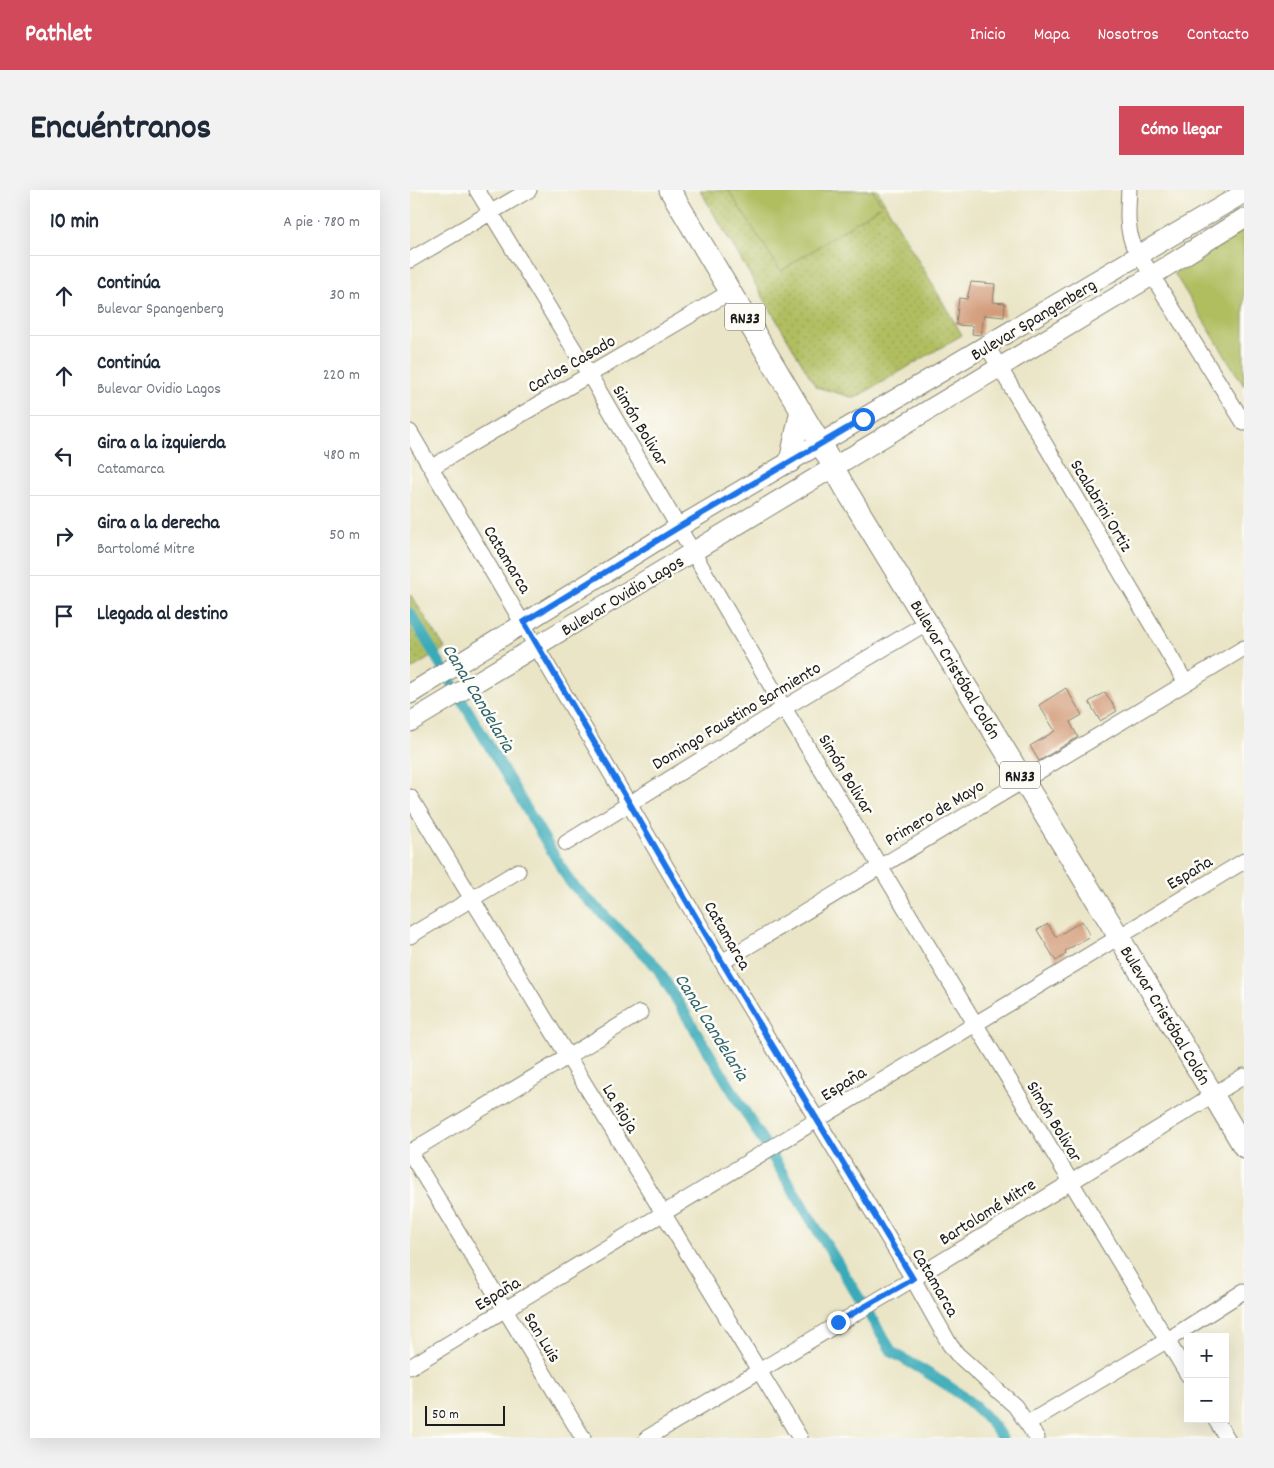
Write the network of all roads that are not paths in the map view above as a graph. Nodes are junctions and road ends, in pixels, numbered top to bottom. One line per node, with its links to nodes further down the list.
1 (477, 190): 6 (street, Simón Bolivar)
2 (529, 190): 6 (street)
3 (670, 190): 11 (highway, Bulevar Cristóbal Colón / RN33)
4 (1129, 190): 8 (street)
5 (1244, 193): 8 (main road, Bulevar Spangenberg)
6 (490, 212): 9 (street); 14 (street, Simón Bolivar)
7 (1244, 218): 10 (main road, Bulevar Spangenberg)
8 (1140, 255): 10 (street); 12 (main road, Bulevar Spangenberg)
9 (410, 260)
10 (1153, 275): 13 (main road, Bulevar Spangenberg); 16 (street)
11 (730, 292): 14 (street, Carlos Casado); 15 (highway, Bulevar Cristóbal Colón / RN33)
12 (987, 346): 13 (street, Scalabrini Ortiz); 18 (main road, Bulevar Spangenberg)
13 (999, 367): 20 (main road, Bulevar Spangenberg); 28 (street, Scalabrini Ortiz)
14 (589, 374): 21 (street, Carlos Casado); 22 (street, Simón Bolivar)
15 (800, 410): 18 (highway, Bulevar Cristóbal Colón / RN33); 19 (highway)
16 (1244, 423)
17 (410, 432): 21 (street, Catamarca)
18 (820, 443): 19 (main road, Bulevar Ovidio Lagos); 20 (highway, Bulevar Cristóbal Colón / RN33)
19 (790, 462): 22 (main road, Bulevar Ovidio Lagos)
20 (834, 466): 23 (main road, Bulevar Ovidio Lagos); 25 (highway, Bulevar Cristóbal Colón / RN33)
21 (432, 467): 24 (street, Catamarca)
22 (679, 527): 23 (street, Simón Bolivar); 24 (main road, Bulevar Ovidio Lagos)
23 (694, 552): 26 (main road, Bulevar Ovidio Lagos); 30 (street, Simón Bolivar)
24 (524, 622): 26 (street, Catamarca); 29 (main road, Bulevar Ovidio Lagos)
25 (928, 622): 30 (street, Domingo Faustino Sarmiento); 32 (highway, Bulevar Cristóbal Colón / RN33)
26 (537, 646): 31 (main road, Bulevar Ovidio Lagos); 34 (street, Catamarca)
27 (1244, 648): 28 (street, Primero de Mayo)
28 (1186, 683): 32 (street, Primero de Mayo)
29 (410, 694)
30 (784, 708): 34 (street, Domingo Faustino Sarmiento); 37 (street, Simón Bolivar)
31 (410, 722)
32 (1023, 780): 37 (street, Primero de Mayo); 41 (highway, Bulevar Cristóbal Colón / RN33)
33 (410, 797): 39 (street, La Rioja)
34 (629, 803): 35 (street, Domingo Faustino Sarmiento); 42 (street, Catamarca)
35 (566, 843)
36 (1244, 861): 41 (street, España)
37 (881, 866): 42 (street, Primero de Mayo); 44 (street, Simón Bolivar)
38 (518, 871): 39 (street)
39 (472, 899): 40 (street); 45 (street, La Rioja)
40 (410, 936)
41 (1119, 936): 44 (street, España); 47 (highway, Bulevar Cristóbal Colón / RN33)
42 (722, 962): 48 (street, Catamarca)
43 (640, 1013): 45 (street)
44 (975, 1024): 48 (street, España); 51 (street, Simón Bolivar)
45 (568, 1056): 50 (street); 52 (street, La Rioja)
46 (1244, 1076): 47 (street, Bartolomé Mitre)
47 (1213, 1094): 49 (highway, Bulevar Cristóbal Colón / RN33); 51 (street, Bartolomé Mitre)
48 (817, 1121): 52 (street, España); 53 (street, Catamarca)
49 (1244, 1147)
50 (410, 1153): 55 (street, San Luis)
51 (1070, 1182): 53 (street, Bartolomé Mitre); 56 (street, Simón Bolivar)
52 (664, 1214): 55 (street, España); 59 (street, La Rioja)
53 (913, 1279): 59 (street, Bartolomé Mitre); 60 (street, Catamarca)
54 (1244, 1291): 56 (street)
55 (505, 1310): 57 (street, España); 62 (street, San Luis)
56 (1166, 1341): 58 (street, Simón Bolivar); 60 (street)
57 (410, 1368)
58 (1184, 1369)
59 (759, 1370): 63 (street, Bartolomé Mitre); 64 (street, La Rioja)
60 (1028, 1423): 65 (street, Catamarca)
61 (1217, 1423): 66 (street)
62 (583, 1438)
63 (647, 1438)
64 (800, 1438)
65 (1037, 1438)
66 (1226, 1438)

